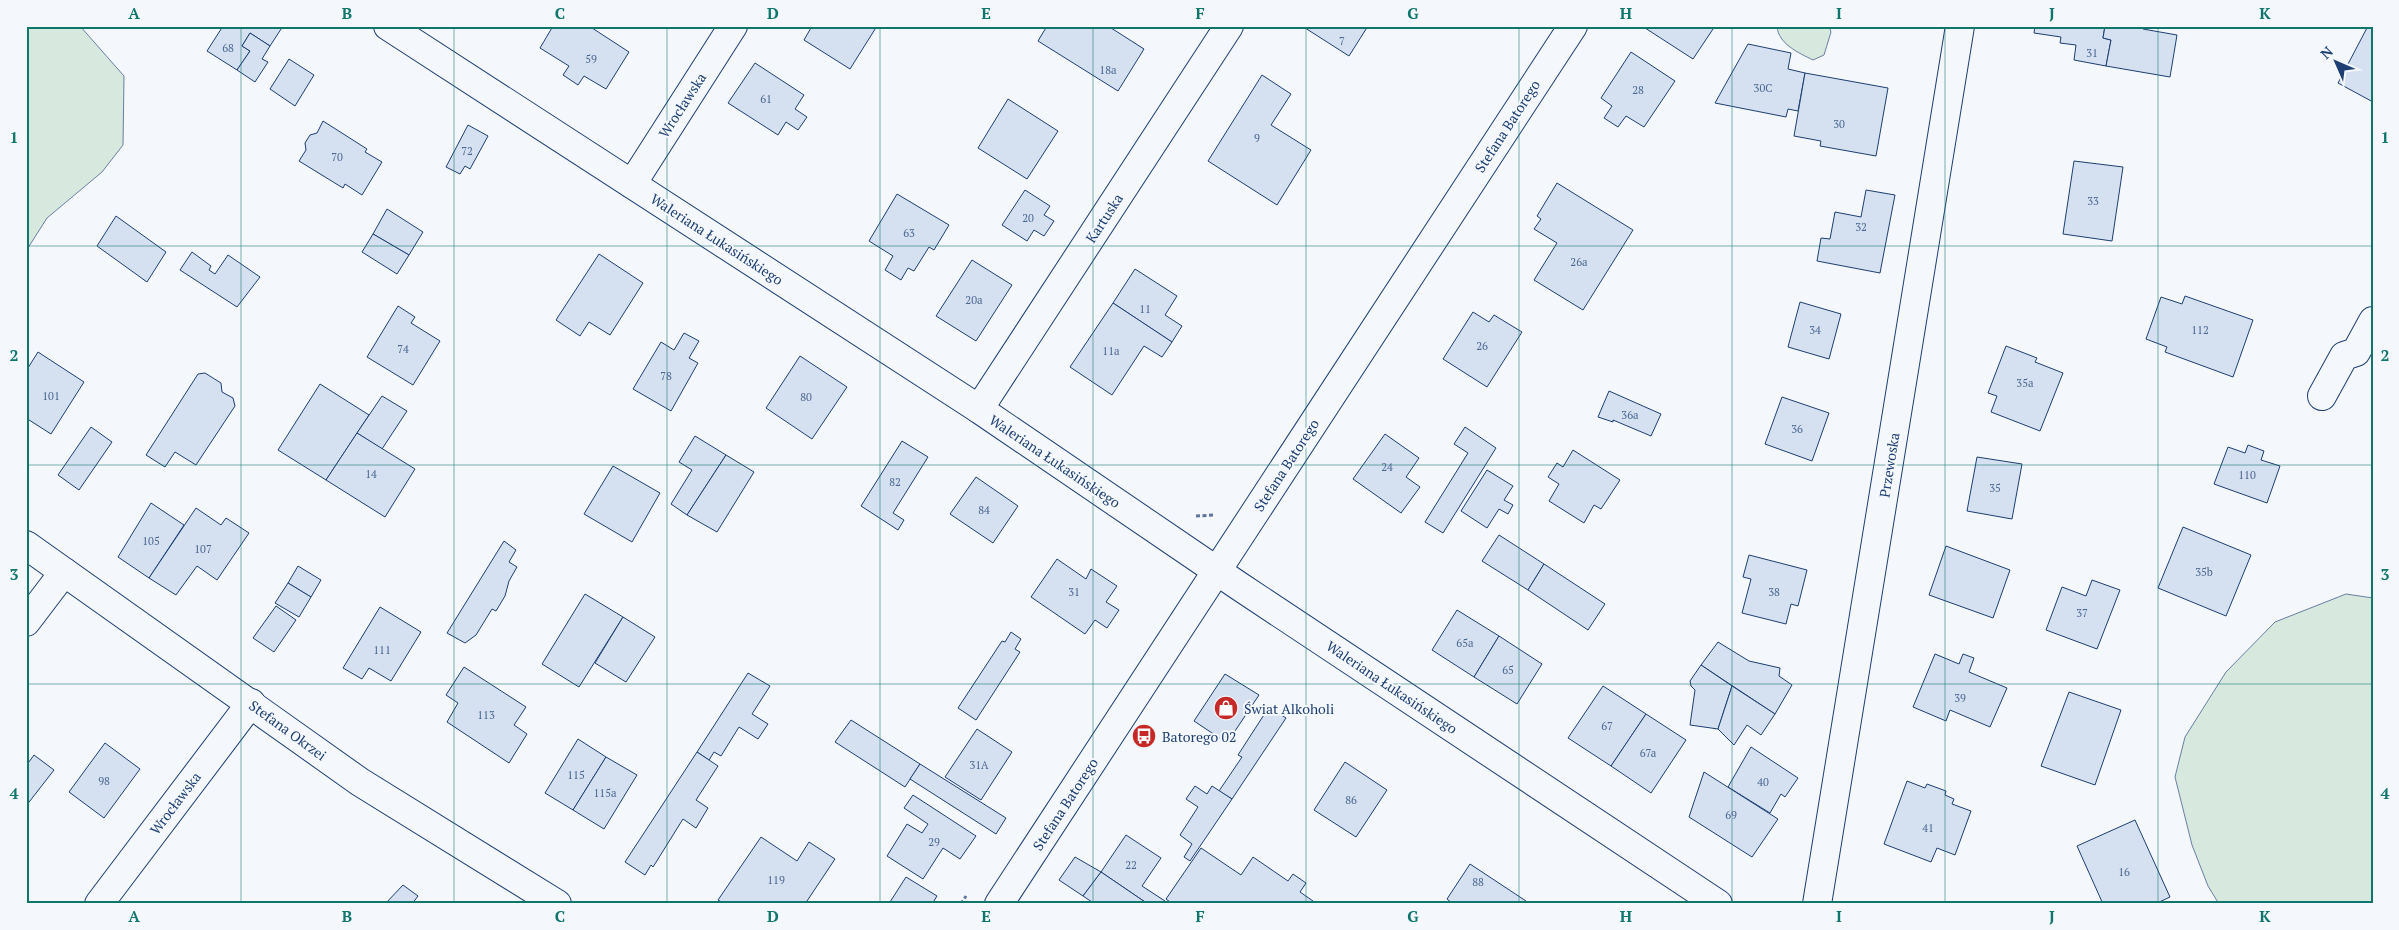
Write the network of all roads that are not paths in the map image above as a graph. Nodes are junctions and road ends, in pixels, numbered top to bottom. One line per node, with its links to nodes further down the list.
1 (388, 26): 6 (street, Waleriana Łukasińskiego)
2 (733, 26): 6 (street, Wrocławska)
3 (1228, 26): 9 (street, Kartuska)
4 (1572, 26): 11 (street, Stefana Batorego)
5 (1960, 26): 19 (street, Przewoska)
6 (632, 184): 9 (street, Waleriana Łukasińskiego)
7 (2373, 322): 8 (street)
8 (2322, 396)
9 (979, 409): 11 (street, Waleriana Łukasińskiego)
10 (26, 545): 12 (street, Stefana Okrzei)
11 (1218, 571): 17 (street, Stefana Batorego); 18 (street, Waleriana Łukasińskiego)
12 (64, 572): 13 (street); 14 (street, Stefana Okrzei)
13 (26, 622)
14 (251, 703): 15 (street, Wrocławska); 16 (street, Stefana Okrzei)
15 (99, 904)
16 (557, 904)
17 (999, 904)
18 (1718, 904)
19 (1817, 904)

